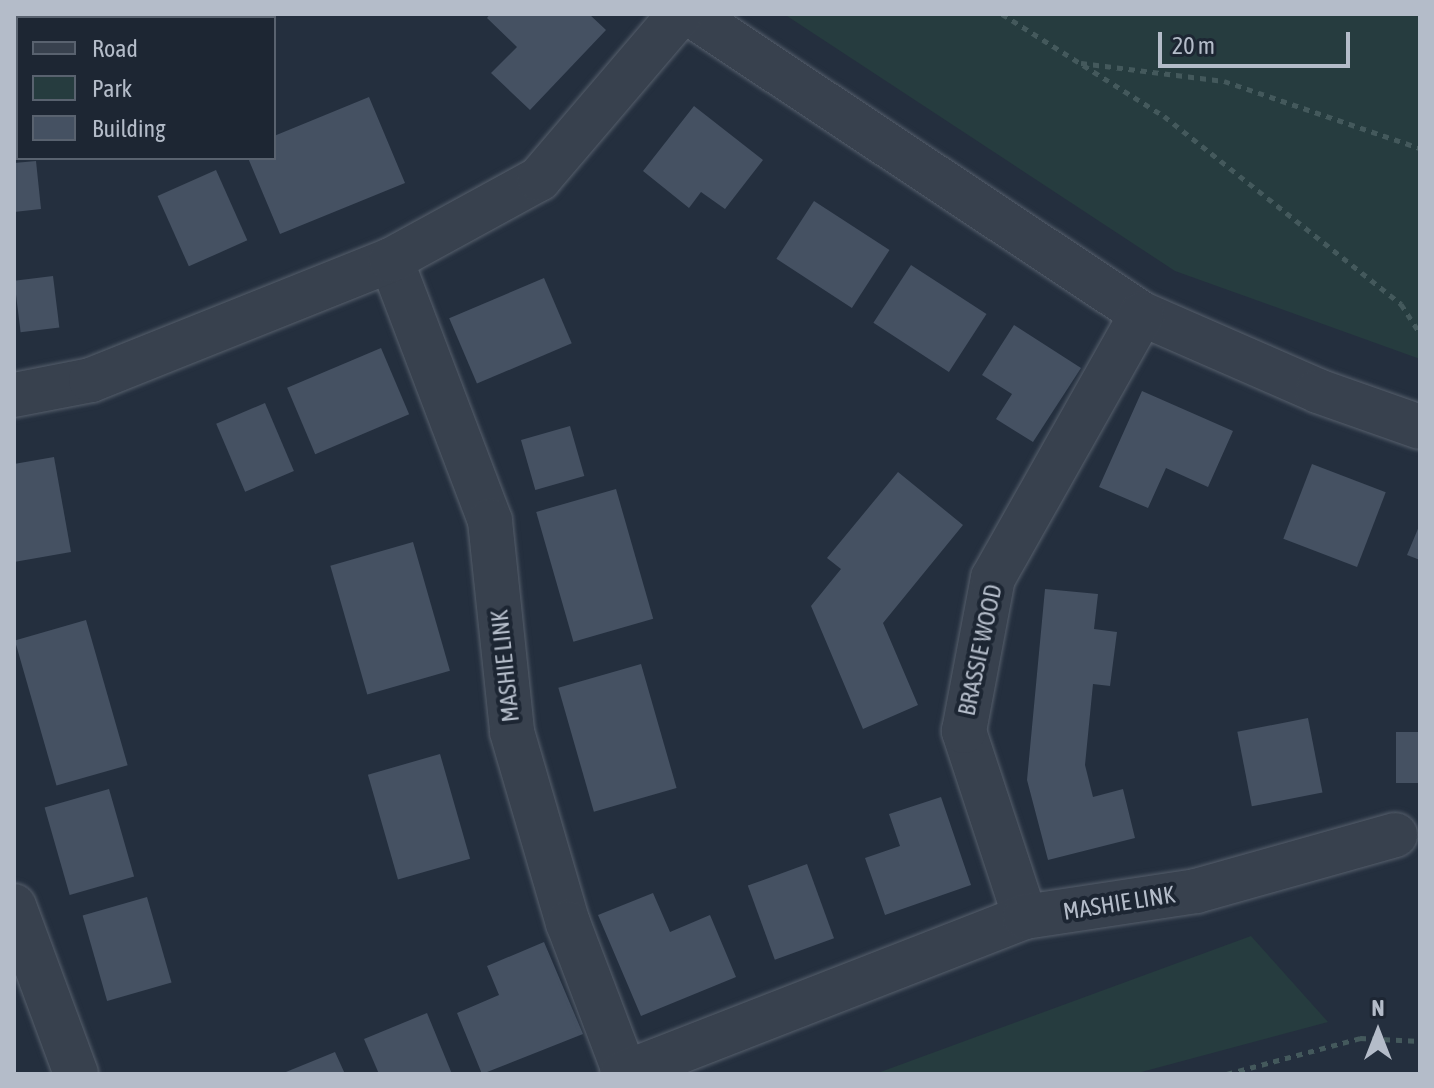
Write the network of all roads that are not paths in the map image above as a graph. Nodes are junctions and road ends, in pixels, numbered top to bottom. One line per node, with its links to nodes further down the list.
1 (680, 14): 3 (street)
2 (690, 14): 4 (street)
3 (391, 260): 5 (street); 10 (street, MASHIE LINK)
4 (1142, 314): 6 (street); 9 (street, BRASSIE WOOD)
5 (14, 395)
6 (1420, 427)
7 (1395, 835): 9 (street, MASHIE LINK)
8 (14, 906): 11 (street)
9 (1025, 917): 10 (street, MASHIE LINK)
10 (624, 1073)
11 (76, 1074)

